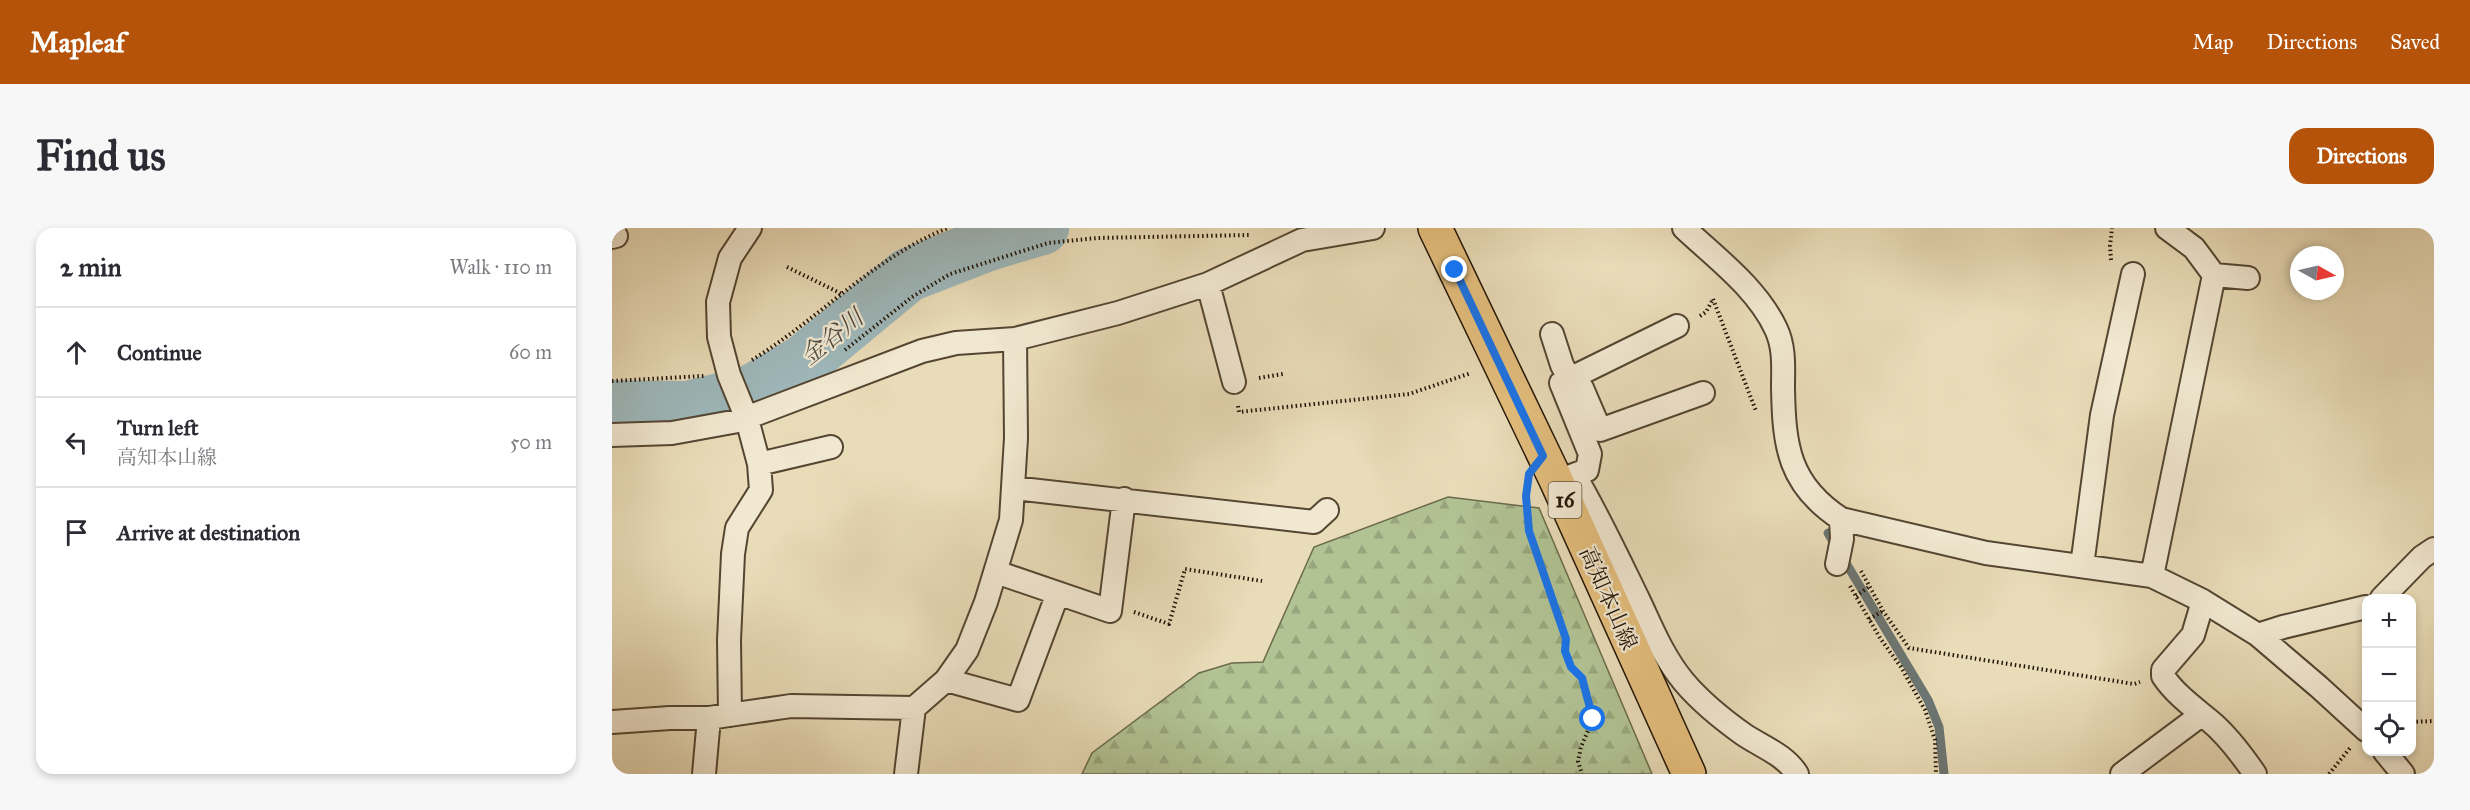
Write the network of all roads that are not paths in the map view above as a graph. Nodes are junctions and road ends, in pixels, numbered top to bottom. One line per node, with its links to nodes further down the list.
1 (750, 228): 16 (street)
2 (1373, 228): 9 (street)
3 (1435, 228): 20 (main road, 高知本山線 / 16)
4 (1684, 228): 24 (street)
5 (2167, 228): 7 (street)
6 (2133, 274): 27 (street)
7 (2214, 275): 8 (street); 29 (street)
8 (2248, 278)
9 (1208, 284): 12 (street); 14 (street)
10 (1677, 326): 13 (street)
11 (1552, 334): 13 (street)
12 (1015, 339): 16 (street); 21 (street)
13 (1569, 379): 15 (street); 20 (street)
14 (1234, 382)
15 (1703, 393)
16 (747, 418): 17 (street); 19 (street)
17 (612, 435)
18 (831, 447): 19 (street)
19 (759, 464): 38 (street)
20 (1558, 471): 44 (main road, 高知本山線 / 16); 45 (street)
21 (1014, 488): 22 (street); 28 (street)
22 (1124, 499): 23 (street); 30 (street)
23 (1327, 510)
24 (1841, 529): 26 (street); 27 (street)
25 (2434, 549): 31 (street)
26 (1837, 564)
27 (2082, 566): 29 (street)
28 (996, 572): 30 (street); 35 (street)
29 (2152, 576): 32 (street)
30 (1058, 592): 35 (street)
31 (2386, 594)
32 (2203, 601): 34 (street); 37 (street)
33 (2362, 608): 34 (street)
34 (2258, 635): 40 (street)
35 (946, 680): 36 (street)
36 (914, 708): 38 (street); 43 (street)
37 (2201, 715): 46 (street); 47 (street)
38 (719, 717): 39 (street); 42 (street)
39 (612, 722)
40 (2362, 726)
41 (2388, 756): 48 (street)
42 (704, 774)
43 (906, 774)
44 (1689, 774)
45 (1797, 774)
46 (2122, 774)
47 (2255, 774)
48 (2403, 774)

